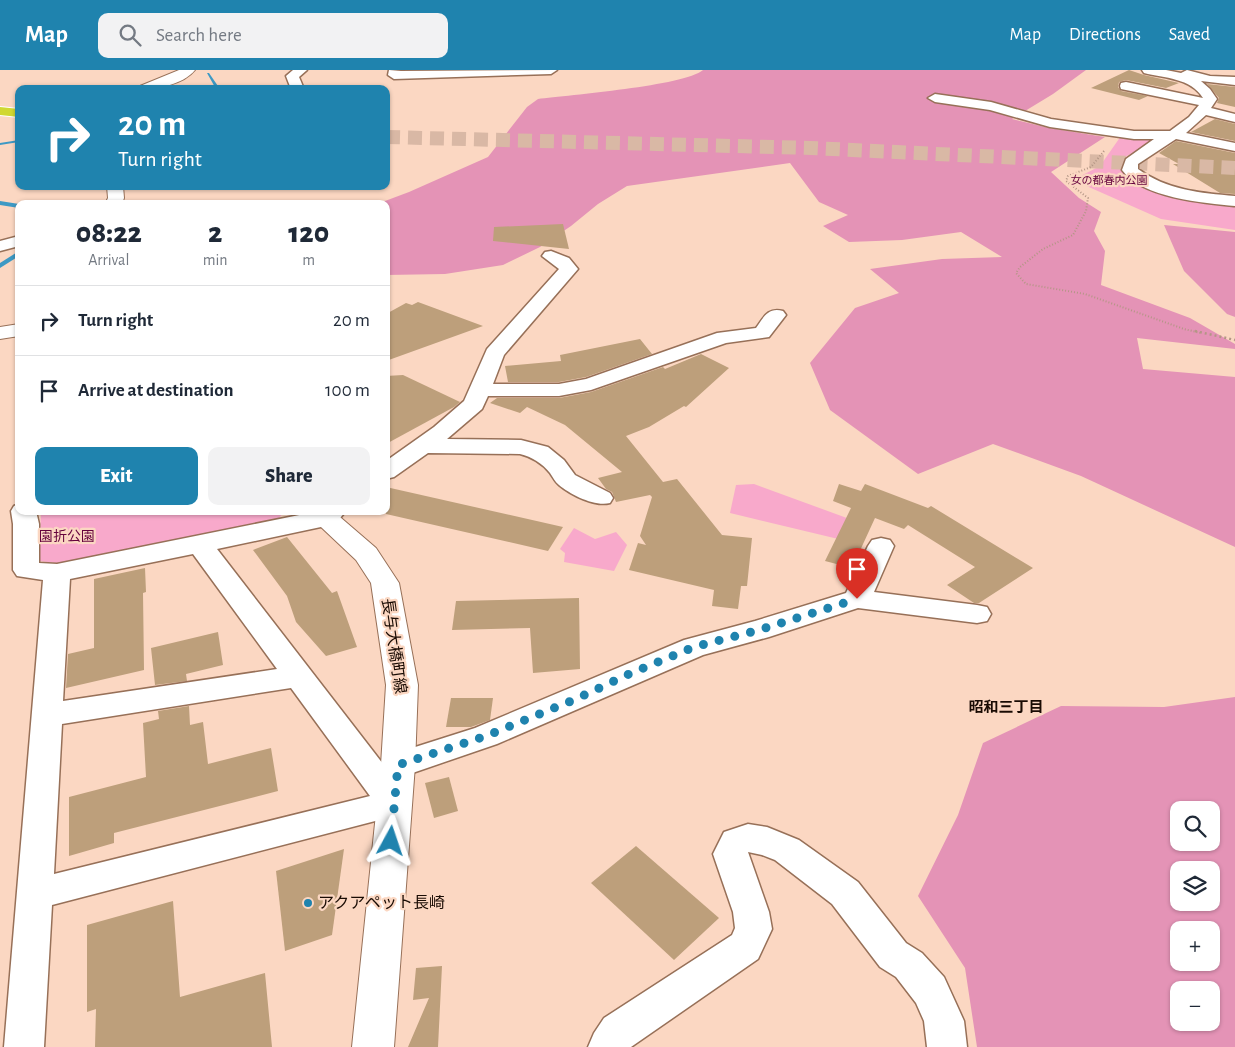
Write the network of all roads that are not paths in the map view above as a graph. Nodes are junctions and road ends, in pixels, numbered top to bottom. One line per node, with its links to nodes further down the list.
1 (189, 70): 10 (main road)
2 (300, 70): 11 (street)
3 (395, 70): 4 (street)
4 (551, 70)
5 (1148, 70): 14 (street)
6 (1169, 70): 9 (street)
7 (1232, 70): 8 (street)
8 (1235, 72)
9 (1235, 82)
10 (157, 85)
11 (296, 85)
12 (1126, 86): 14 (street)
13 (935, 98): 18 (street)
14 (1206, 107): 17 (street); 18 (street)
15 (0, 113): 16 (highway)
16 (15, 115)
17 (1235, 118)
18 (1175, 135): 19 (street); 22 (street)
19 (1235, 148)
20 (1235, 186): 21 (street)
21 (1195, 190)
22 (1235, 201)
23 (15, 242): 24 (street)
24 (0, 246)
25 (551, 256): 29 (street)
26 (776, 314): 29 (street)
27 (15, 331): 28 (main road)
28 (0, 333)
29 (480, 390): 30 (street)
30 (422, 446): 31 (street); 32 (street)
31 (390, 469)
32 (601, 498)
33 (24, 515): 38 (street)
34 (321, 515): 36 (street)
35 (326, 515): 43 (main road, 長与大橋町線)
36 (200, 544): 38 (street); 41 (street)
37 (881, 546): 39 (street)
38 (58, 573): 42 (street)
39 (857, 599): 40 (street); 43 (street)
40 (977, 614)
41 (299, 676): 42 (street); 44 (street)
42 (47, 715): 45 (street)
43 (398, 765): 44 (main road, 長与大橋町線)
44 (394, 803): 45 (street); 47 (main road, 長与大橋町線)
45 (35, 894): 46 (street)
46 (24, 1047)
47 (373, 1047)
48 (608, 1047): 49 (street)
49 (947, 1047)

